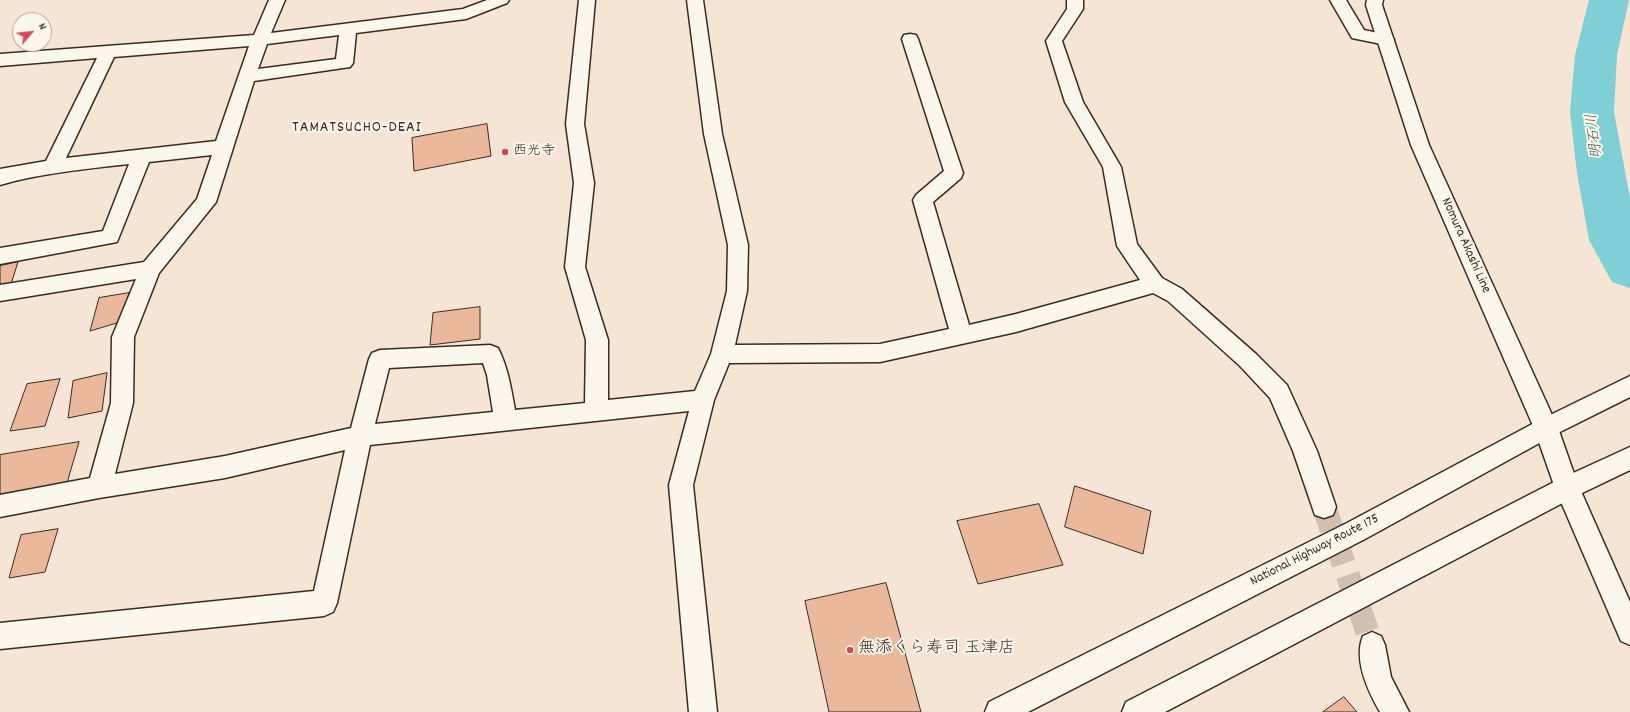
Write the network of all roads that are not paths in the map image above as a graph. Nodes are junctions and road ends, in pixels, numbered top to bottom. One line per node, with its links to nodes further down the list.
1 (277, 0): 10 (main road)
2 (501, 0): 8 (main road)
3 (587, 0): 27 (main road)
4 (694, 0): 24 (main road)
5 (1074, 0): 21 (main road)
6 (1338, 0): 11 (main road)
7 (1375, 0): 11 (main road, Nomura Akashi Line)
8 (348, 29): 10 (main road); 14 (main road)
9 (910, 39): 23 (main road)
10 (260, 40): 12 (main road); 14 (main road)
11 (1386, 40): 29 (main road, Nomura Akashi Line)
12 (108, 52): 13 (main road); 17 (main road)
13 (0, 60)
14 (248, 76): 15 (main road)
15 (223, 147): 16 (main road); 20 (main road)
16 (142, 156): 17 (main road); 19 (main road)
17 (53, 166): 18 (main road)
18 (0, 178)
19 (0, 256)
20 (150, 270): 22 (main road); 32 (main road)
21 (1155, 284): 23 (main road); 35 (main road)
22 (0, 293)
23 (961, 335): 24 (main road)
24 (722, 354): 26 (main road)
25 (1630, 386): 29 (main road, National Highway Route 175)
26 (703, 400): 27 (main road); 39 (main road)
27 (596, 411): 28 (main road)
28 (506, 421): 30 (main road); 30 (main road)
29 (1546, 428): 33 (main road, Nomura Akashi Line); 40 (main road, National Highway Route 175)
30 (360, 436): 32 (main road); 37 (main road)
31 (1630, 458): 33 (main road)
32 (99, 487): 34 (main road)
33 (1567, 488): 36 (main road, Nomura Akashi Line); 41 (main road)
34 (0, 506)
35 (1324, 507)
36 (1630, 632)
37 (0, 636)
38 (1372, 645): 42 (main road)
39 (703, 712)
40 (999, 712)
41 (1136, 712)
42 (1395, 712)

